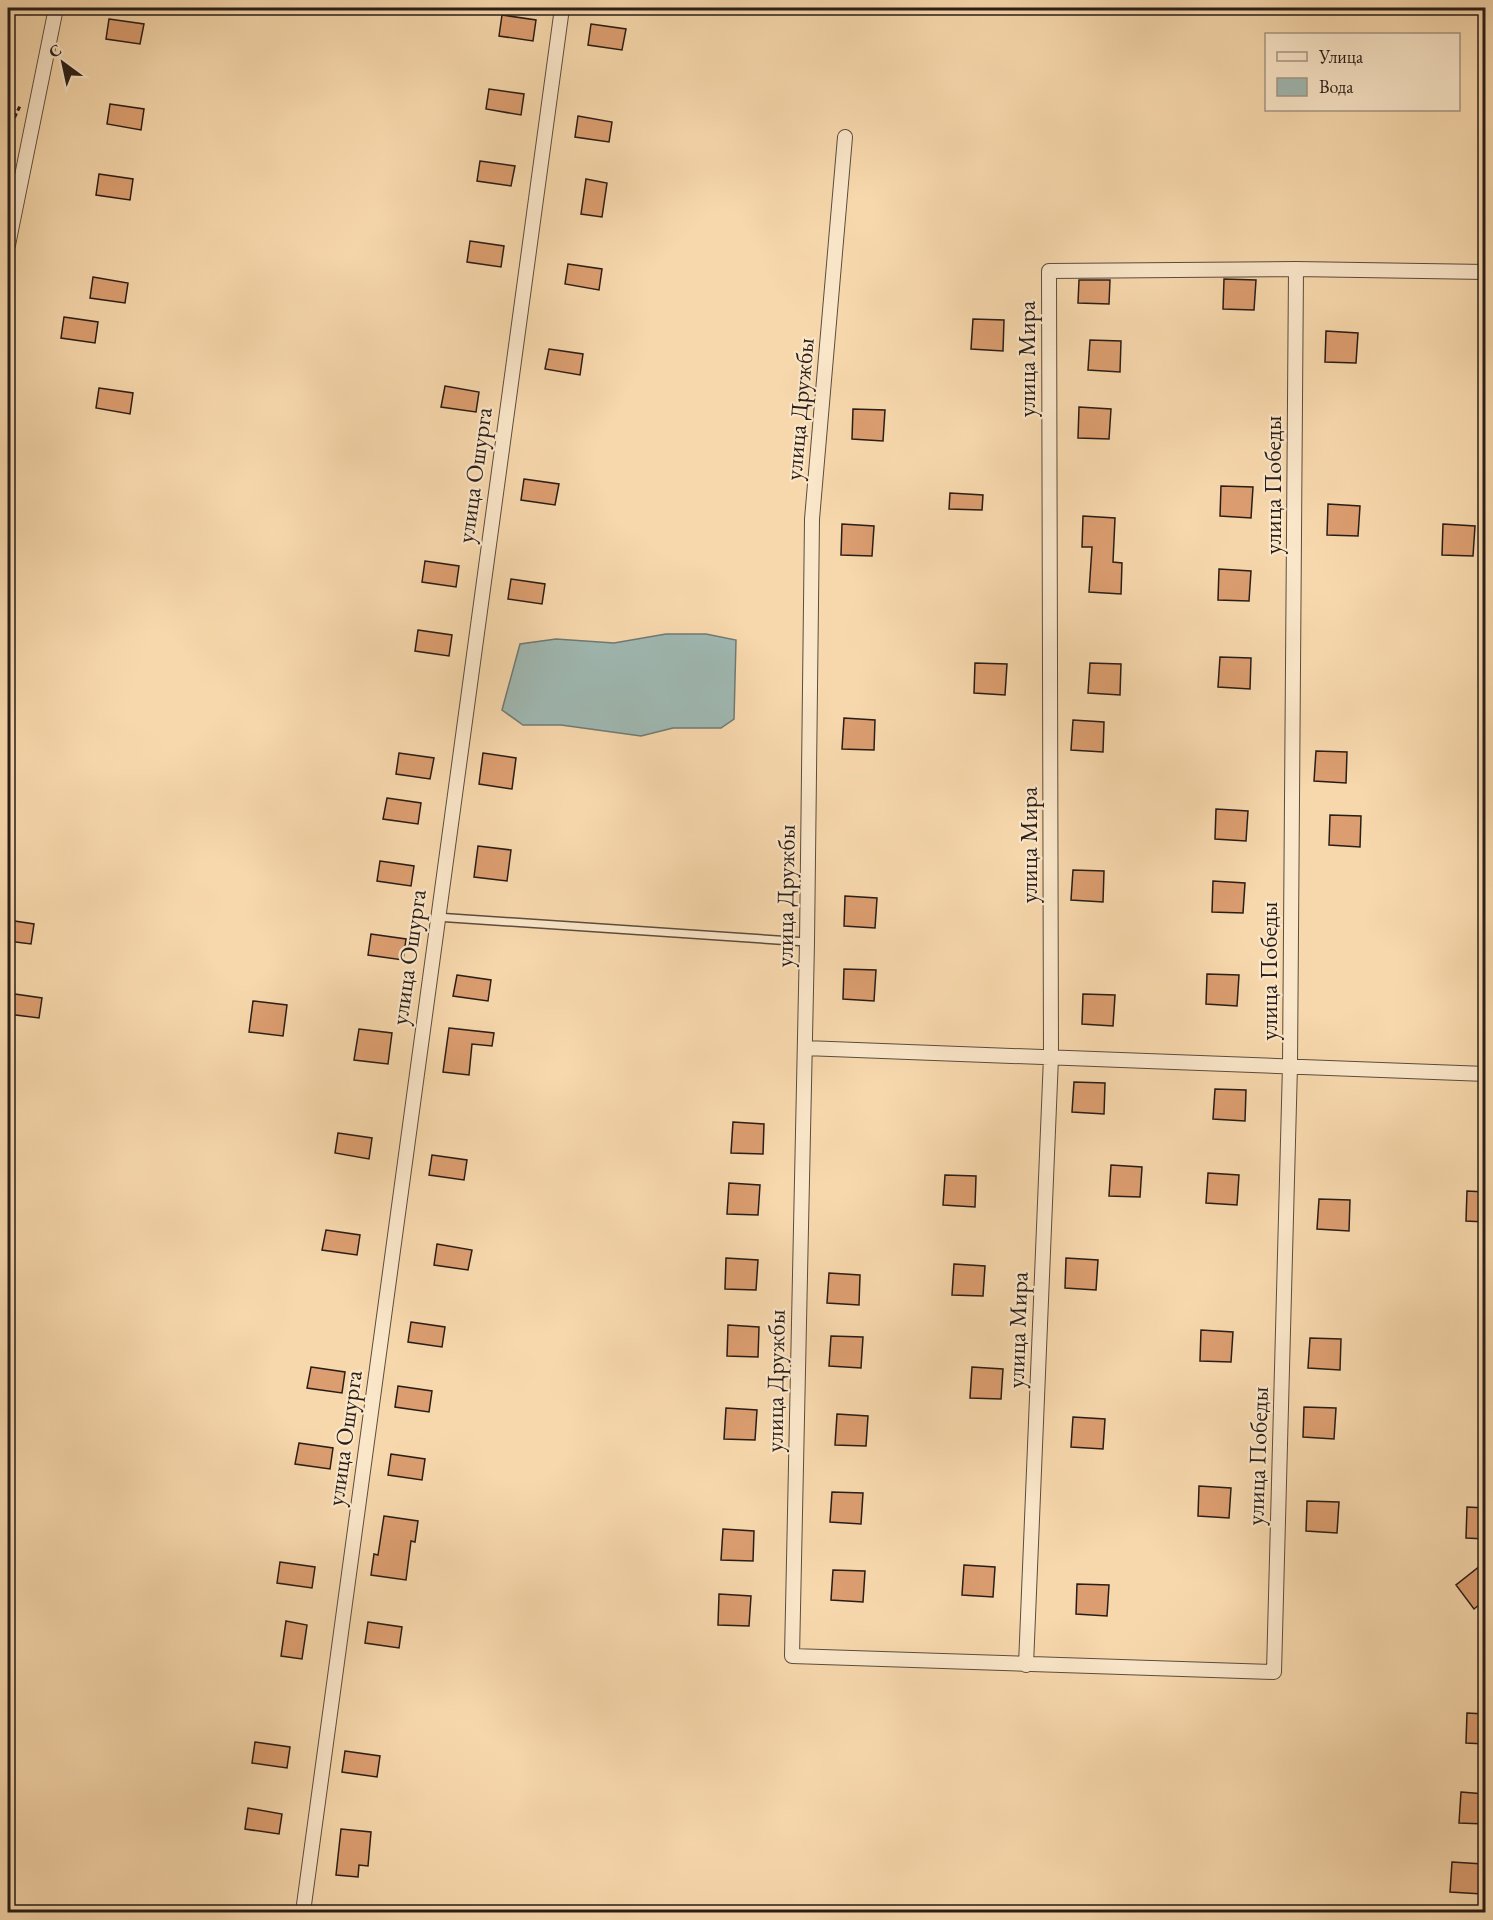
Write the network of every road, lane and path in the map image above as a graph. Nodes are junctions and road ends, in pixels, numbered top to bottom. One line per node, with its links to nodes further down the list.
1 (56, 8): 6 (street)
2 (562, 8): 9 (street, улица Ошурга)
3 (8, 109): 4 (path)
4 (15, 115)
5 (845, 137): 10 (street, улица Дружбы)
6 (8, 245)
7 (1296, 269): 8 (street); 12 (street, улица Мира); 13 (street, улица Победы)
8 (1485, 272)
9 (436, 917): 10 (lane); 16 (street, улица Ошурга)
10 (807, 942): 11 (street, улица Дружбы)
11 (805, 1048): 12 (street); 15 (street, улица Дружбы)
12 (1051, 1057): 13 (street); 15 (street, улица Мира)
13 (1290, 1065): 14 (street); 15 (street, улица Победы)
14 (1485, 1074)
15 (1026, 1665)
16 (303, 1912)

